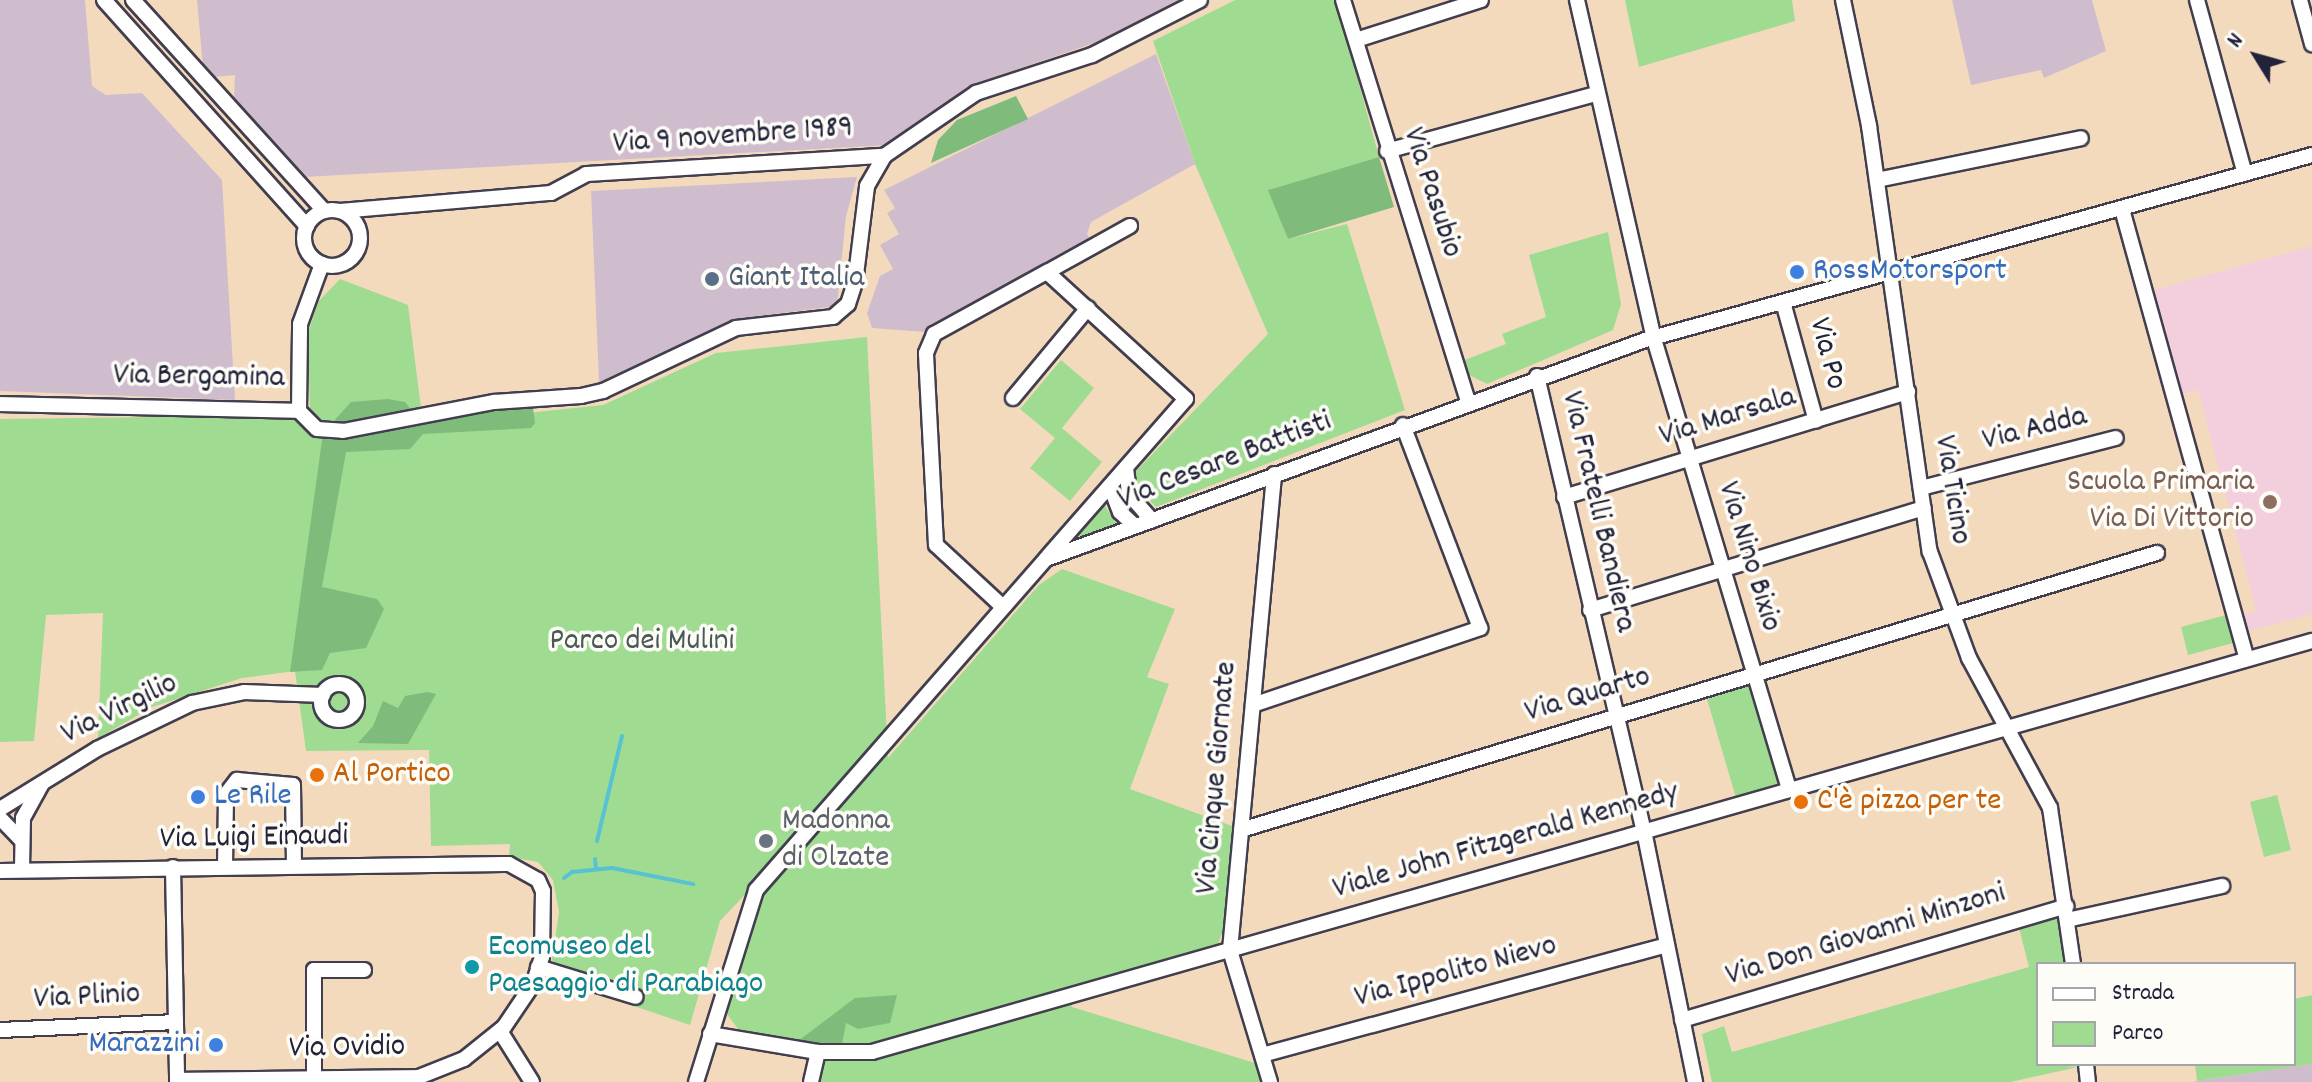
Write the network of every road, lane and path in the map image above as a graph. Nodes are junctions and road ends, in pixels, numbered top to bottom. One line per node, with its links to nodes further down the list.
1 (104, 0): 22 (street)
2 (133, 0): 20 (street)
3 (1200, 0): 16 (street)
4 (1343, 0): 10 (street, Via Pasubio)
5 (1481, 0): 10 (street)
6 (1577, 0): 12 (street)
7 (1843, 0): 18 (street, Via Ticino)
8 (2197, 0): 17 (street)
9 (2300, 0): 11 (street)
10 (1356, 40): 14 (street, Via Pasubio)
11 (2312, 44)
12 (1595, 94): 14 (street); 29 (street)
13 (2081, 138): 18 (street)
14 (1387, 151): 33 (street, Via Pasubio)
15 (2312, 155): 17 (street, Via Cesare Battisti)
16 (884, 156): 21 (street, Via 9 novembre 1989); 35 (street)
17 (2245, 174): 19 (street, Via Cesare Battisti)
18 (1877, 180): 26 (street, Via Ticino)
19 (2122, 209): 26 (street, Via Cesare Battisti); 55 (street)
20 (324, 211): 21 (street); 22 (street)
21 (340, 211): 24 (street)
22 (307, 226): 24 (street)
23 (1130, 226): 25 (street)
24 (322, 264): 35 (street, Via Bergamina)
25 (1047, 272): 28 (street); 51 (street)
26 (1891, 272): 27 (street, Via Cesare Battisti); 31 (street, Via Ticino)
27 (1783, 302): 29 (street, Via Cesare Battisti); 36 (street, Via Po)
28 (1088, 308): 32 (street); 40 (street)
29 (1654, 339): 30 (street, Via Cesare Battisti); 39 (street, Via Nino Bixio)
30 (1537, 376): 33 (street, Via Cesare Battisti); 44 (street, Via Fratelli Bandiera)
31 (1908, 392): 36 (street, Via Marsala); 43 (street, Via Ticino)
32 (1013, 398)
33 (1468, 401): 37 (street, Via Cesare Battisti)
34 (0, 404): 35 (street, Via Bergamina)
35 (299, 411)
36 (1816, 421): 39 (street, Via Marsala)
37 (1403, 425): 41 (street, Via Cesare Battisti); 58 (street)
38 (2116, 438): 43 (street, Via Adda)
39 (1690, 459): 44 (street, Via Marsala); 50 (street, Via Nino Bixio)
40 (1126, 468): 42 (street); 46 (street)
41 (1274, 474): 46 (street, Via Cesare Battisti); 58 (street, Via Cinque Giornate)
42 (1110, 486): 47 (street); 49 (street)
43 (1921, 488): 45 (street, Via Ticino)
44 (1564, 497): 52 (street, Via Fratelli Bandiera)
45 (1924, 508): 50 (street); 53 (street, Via Ticino)
46 (1152, 520): 47 (street, Via Cesare Battisti)
47 (1135, 526): 49 (street, Via Cesare Battisti)
48 (2157, 553): 53 (street, Via Quarto)
49 (1046, 559): 51 (street, Via Cesare Battisti)
50 (1723, 570): 52 (street); 56 (street, Via Nino Bixio)
51 (1003, 607): 86 (street, Via Cesare Battisti)
52 (1590, 610): 59 (street, Via Fratelli Bandiera)
53 (1950, 614): 56 (street, Via Quarto); 60 (street, Via Ticino)
54 (2312, 641): 55 (street, Viale John Fitzgerald Kennedy)
55 (2247, 659): 60 (street, Viale John Fitzgerald Kennedy)
56 (1755, 675): 59 (street, Via Quarto); 62 (street, Via Nino Bixio)
57 (323, 695): 61 (street, Via Virgilio)
58 (1253, 705): 65 (street, Via Cinque Giornate)
59 (1614, 718): 65 (street, Via Quarto); 66 (street, Via Fratelli Bandiera)
60 (2006, 728): 62 (street, Viale John Fitzgerald Kennedy); 75 (street, Via Ticino)
61 (47, 777): 63 (street, Via Virgilio); 67 (street)
62 (1789, 790): 66 (street, Viale John Fitzgerald Kennedy)
63 (0, 809)
64 (0, 818): 67 (street)
65 (1241, 830): 77 (street, Via Cinque Giornate)
66 (1644, 831): 76 (street, Via Fratelli Bandiera); 77 (street, Viale John Fitzgerald Kennedy)
67 (20, 839): 72 (street)
68 (509, 864): 69 (street, Via Luigi Einaudi); 79 (street, Via Ovidio)
69 (294, 866): 71 (street, Via Luigi Einaudi); 71 (street)
70 (173, 867): 71 (street, Via Luigi Einaudi); 72 (street, Via Luigi Einaudi); 83 (street)
71 (225, 867)
72 (22, 869): 73 (street, Via Luigi Einaudi)
73 (0, 871)
74 (2222, 886): 75 (street, Via Don Giovanni Minzoni)
75 (2066, 913): 78 (street, Via Ticino); 82 (street, Via Don Giovanni Minzoni)
76 (1666, 945): 82 (street, Via Fratelli Bandiera); 88 (street, Via Ippolito Nievo)
77 (1230, 950): 87 (street, Viale John Fitzgerald Kennedy); 88 (street, Via Cinque Giornate)
78 (2073, 962)
79 (538, 967): 81 (street); 85 (street, Via Ovidio)
80 (364, 970): 90 (street)
81 (636, 997)
82 (1682, 1020): 96 (street, Via Fratelli Bandiera)
83 (176, 1022): 84 (street, Via Plinio); 91 (street)
84 (0, 1030)
85 (500, 1031): 89 (street, Via Ovidio); 92 (street)
86 (710, 1034): 87 (street, Viale John Fitzgerald Kennedy); 93 (street, Via Cesare Battisti)
87 (818, 1052): 94 (street)
88 (1262, 1055): 95 (street, Via Cinque Giornate)
89 (420, 1079): 90 (street, Via Ovidio)
90 (314, 1080): 91 (street, Via Ovidio)
91 (177, 1081)
92 (532, 1082)
93 (696, 1082)
94 (811, 1082)
95 (1270, 1082)
96 (1695, 1082)

